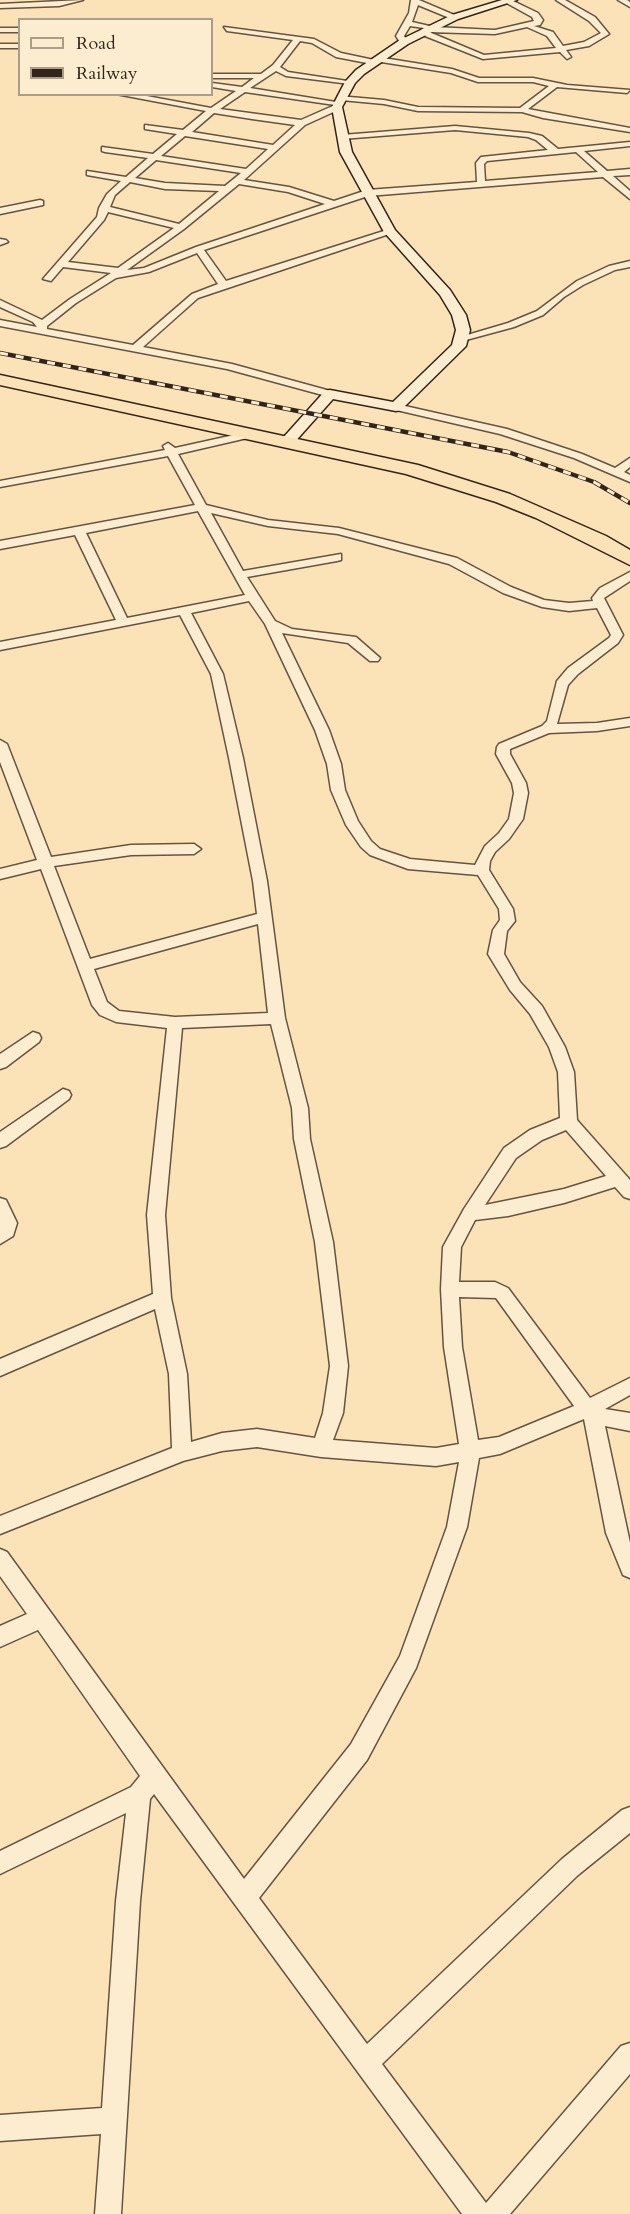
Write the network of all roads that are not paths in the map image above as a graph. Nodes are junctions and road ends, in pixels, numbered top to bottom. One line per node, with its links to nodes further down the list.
1 (79, 0): 6 (street)
2 (560, 0): 20 (street)
3 (622, 0): 7 (street)
4 (415, 1): 9 (street); 10 (street)
5 (510, 1): 9 (street); 11 (street)
6 (5, 4): 8 (street)
7 (630, 5)
8 (5, 14)
9 (455, 17): 15 (street)
10 (408, 23): 15 (street); 17 (street)
11 (530, 27): 15 (street); 20 (street)
12 (226, 29): 16 (street)
13 (0, 30): 14 (street)
14 (18, 30)
15 (426, 30): 17 (street); 20 (street)
16 (298, 39): 22 (street); 23 (street)
17 (404, 42): 22 (street)
18 (0, 46): 19 (street)
19 (18, 46)
20 (560, 50): 21 (street)
21 (569, 59)
22 (374, 61): 26 (street); 28 (street)
23 (276, 67): 25 (street); 26 (street)
24 (213, 76): 25 (street)
25 (263, 76): 29 (street)
26 (350, 82): 32 (street)
27 (213, 85): 29 (street)
28 (554, 86): 30 (street); 34 (street)
29 (242, 90): 32 (street); 33 (street)
30 (627, 91)
31 (132, 96): 33 (street)
32 (339, 103): 34 (street); 35 (street); 39 (street)
33 (213, 110): 35 (street); 38 (street)
34 (522, 110): 37 (street)
35 (303, 123): 41 (street)
36 (148, 127): 38 (street)
37 (630, 130)
38 (184, 133): 41 (street); 45 (street)
39 (342, 137): 44 (street); 54 (street)
40 (630, 144): 43 (street)
41 (276, 147): 46 (street)
42 (105, 149): 45 (street)
43 (577, 149): 44 (street); 49 (street)
44 (555, 151): 52 (street)
45 (155, 155): 46 (street); 50 (street)
46 (248, 172): 51 (street)
47 (630, 172): 49 (street)
48 (90, 173): 50 (street)
49 (604, 174): 52 (street); 55 (street)
50 (126, 181): 53 (street); 58 (street)
51 (237, 181): 53 (street); 57 (street)
52 (481, 185): 54 (street)
53 (226, 189): 60 (street)
54 (367, 193): 57 (street); 61 (street)
55 (630, 196)
56 (40, 203): 59 (street)
57 (335, 204): 62 (street)
58 (103, 208): 60 (street); 64 (street)
59 (0, 212)
60 (185, 232): 62 (street); 66 (street)
61 (390, 232): 68 (street); 72 (street)
62 (215, 243): 63 (street)
63 (199, 249): 66 (street); 68 (street)
64 (60, 264): 66 (street); 67 (street)
65 (630, 264): 72 (street)
66 (116, 273): 71 (street)
67 (48, 279)
68 (223, 284): 73 (street)
69 (0, 303): 71 (street)
70 (0, 323): 71 (street)
71 (42, 328): 73 (street)
72 (462, 338): 77 (street)
73 (137, 347): 76 (street)
74 (0, 370): 79 (highway)
75 (0, 380): 78 (highway)
76 (330, 394): 77 (street); 79 (street)
77 (396, 406): 82 (street)
78 (244, 433): 79 (highway); 80 (street)
79 (290, 438): 89 (highway); 91 (highway)
80 (170, 449): 83 (street); 85 (street); 86 (street)
81 (630, 461): 82 (street)
82 (616, 473): 84 (street)
83 (0, 477)
84 (630, 479)
85 (0, 484)
86 (202, 507): 87 (street); 92 (street); 95 (street)
87 (79, 531): 88 (street); 97 (street)
88 (0, 545)
89 (630, 545)
90 (337, 557): 92 (street)
91 (630, 559)
92 (241, 575): 94 (street)
93 (630, 576): 95 (street)
94 (252, 597): 96 (street); 98 (street)
95 (600, 604): 102 (street)
96 (184, 611): 97 (street); 108 (street)
97 (124, 623): 99 (street)
98 (271, 624): 100 (street); 106 (street)
99 (0, 646)
100 (374, 658)
101 (630, 722): 102 (street)
102 (546, 729): 106 (street)
103 (0, 744): 105 (street)
104 (194, 849): 105 (street)
105 (45, 863): 107 (street); 109 (street)
106 (482, 870): 115 (street)
107 (0, 874)
108 (263, 917): 109 (street); 110 (street)
109 (85, 966): 111 (street)
110 (277, 1018): 111 (street); 127 (street)
111 (175, 1023): 122 (street)
112 (33, 1038): 113 (street)
113 (0, 1064)
114 (63, 1095): 116 (street)
115 (569, 1122): 117 (street); 119 (street)
116 (0, 1141)
117 (624, 1185): 119 (street)
118 (0, 1205): 120 (street)
119 (470, 1214): 121 (street)
120 (0, 1237)
121 (450, 1289): 125 (street); 128 (street)
122 (162, 1298): 123 (street); 129 (street)
123 (0, 1368)
124 (630, 1386): 125 (street)
125 (590, 1412): 126 (street); 128 (street); 132 (street)
126 (630, 1422)
127 (321, 1448): 128 (street); 129 (street)
128 (470, 1452): 139 (street)
129 (182, 1453): 130 (street)
130 (0, 1525)
131 (0, 1558): 133 (street)
132 (630, 1569)
133 (42, 1617): 134 (street); 135 (street)
134 (0, 1637)
135 (154, 1776): 136 (street); 139 (street)
136 (139, 1795): 138 (street); 142 (street)
137 (630, 1818): 141 (street)
138 (0, 1863)
139 (244, 1898): 141 (street)
140 (630, 2055): 146 (street)
141 (366, 2062): 145 (street)
142 (115, 2120): 143 (street); 144 (street)
143 (0, 2128)
144 (108, 2214)
145 (478, 2214)
146 (493, 2214)

